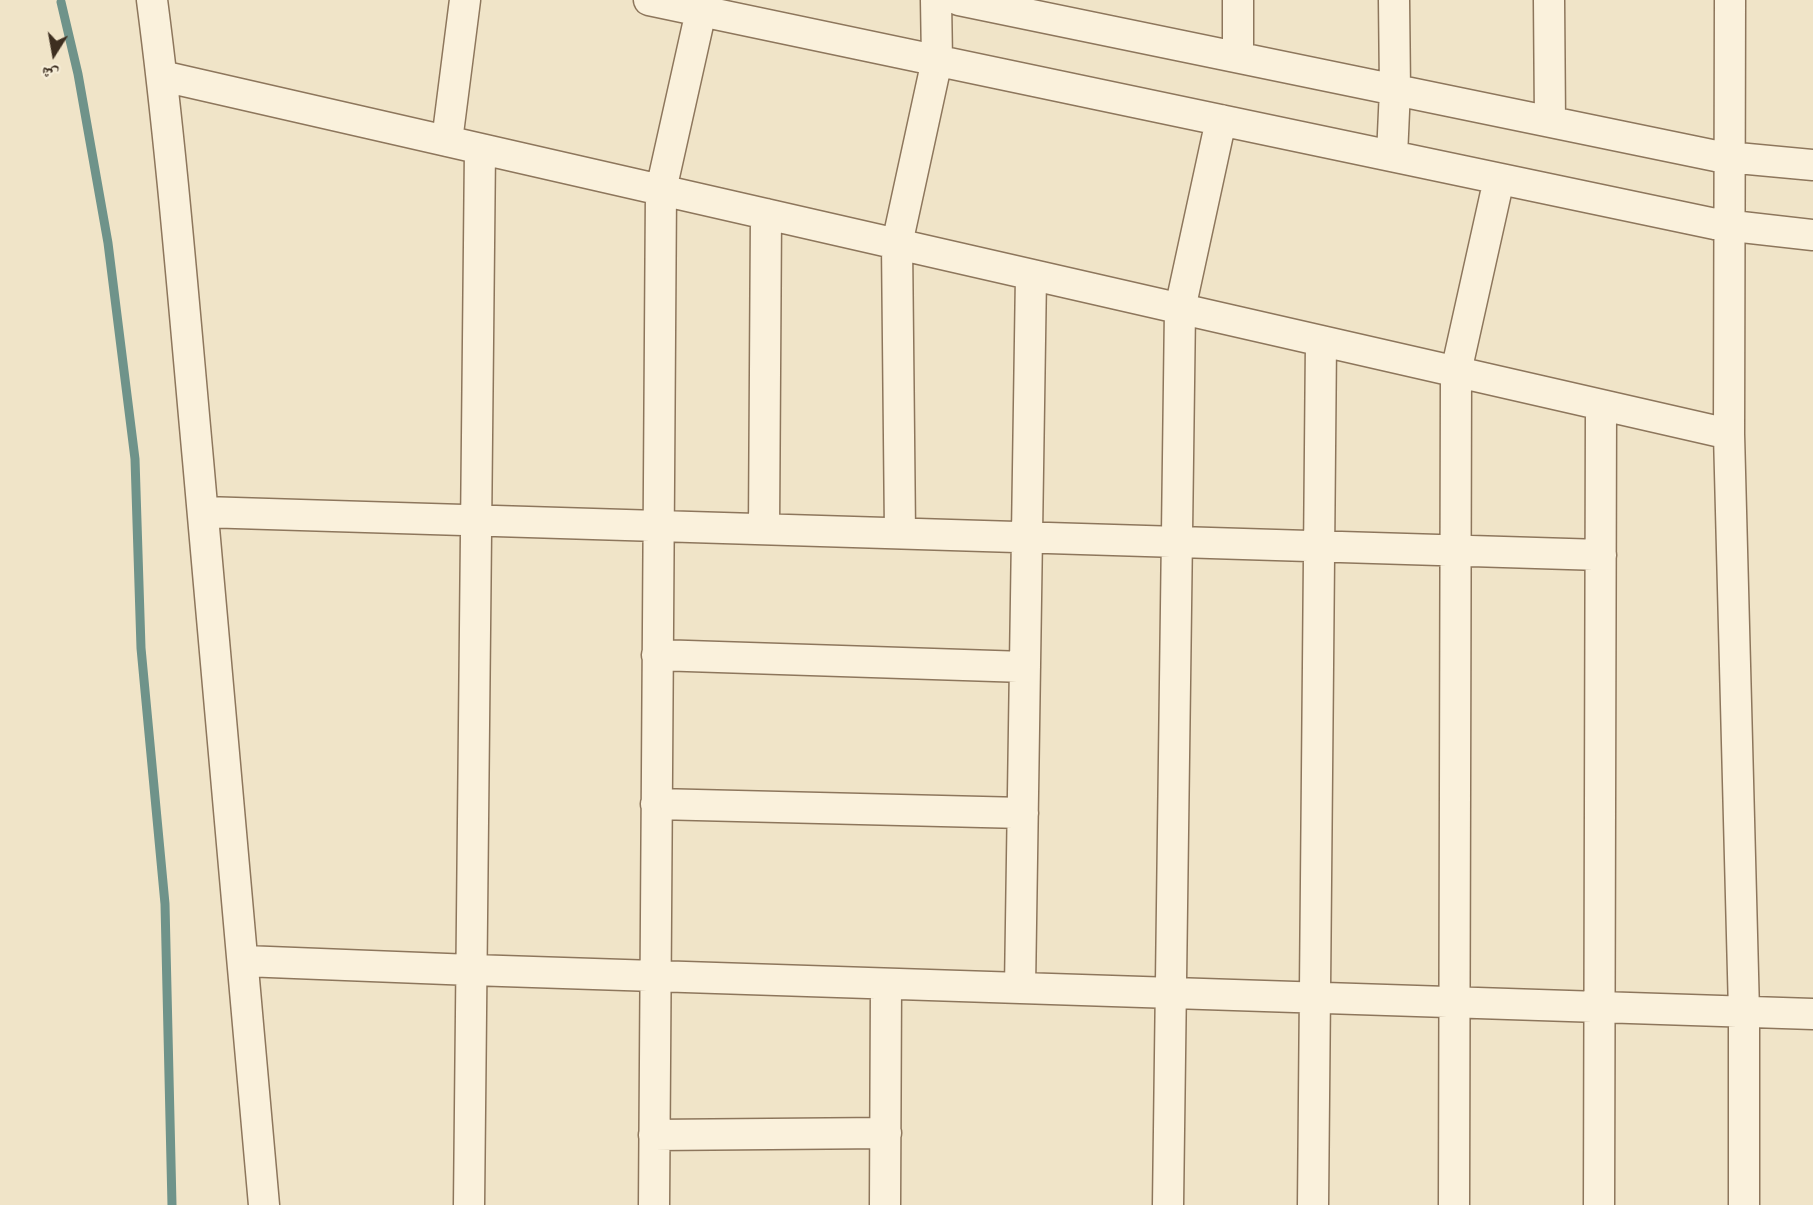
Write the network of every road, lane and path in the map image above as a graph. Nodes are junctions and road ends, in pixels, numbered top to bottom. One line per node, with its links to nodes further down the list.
1 (152, 0): 14 (street)
2 (465, 0): 18 (street)
3 (649, 0): 10 (street)
4 (936, 0): 13 (street)
5 (959, 0): 11 (street)
6 (1238, 0): 12 (street)
7 (1394, 0): 15 (street)
8 (1549, 0): 17 (street)
9 (1730, 0): 21 (street)
10 (701, 10): 13 (street); 24 (street)
11 (1091, 13): 12 (street)
12 (1238, 56): 15 (street)
13 (937, 60): 16 (street); 28 (street)
14 (162, 76): 18 (street); 35 (street)
15 (1395, 89): 17 (street); 20 (street)
16 (1221, 120): 20 (street); 30 (street)
17 (1550, 121): 21 (street)
18 (447, 141): 19 (street)
19 (480, 149): 24 (street); 36 (street)
20 (1392, 156): 23 (street)
21 (1731, 158): 22 (street); 26 (street)
22 (1813, 165)
23 (1499, 179): 26 (street); 32 (street)
24 (661, 190): 25 (street); 37 (street)
25 (766, 214): 28 (street); 38 (street)
26 (1730, 226): 27 (street); 34 (street)
27 (1813, 235)
28 (897, 244): 29 (street); 39 (street)
29 (1031, 275): 30 (street); 40 (street)
30 (1180, 309): 31 (street); 41 (street)
31 (1321, 341): 32 (street); 42 (street)
32 (1456, 372): 33 (street); 43 (street)
33 (1601, 405): 34 (street); 44 (street)
34 (1729, 434): 58 (street)
35 (203, 512): 36 (street); 49 (street)
36 (476, 520): 37 (street); 50 (street)
37 (658, 526): 38 (street); 45 (street)
38 (764, 529): 39 (street)
39 (900, 533): 40 (street)
40 (1027, 537): 41 (street); 46 (street)
41 (1177, 542): 42 (street); 54 (street)
42 (1319, 547): 43 (street); 55 (street)
43 (1455, 551): 44 (street); 56 (street)
44 (1601, 555): 57 (street)
45 (657, 655): 46 (street); 47 (street)
46 (1025, 666): 48 (street)
47 (656, 804): 48 (street); 51 (street)
48 (1023, 813): 53 (street)
49 (244, 961): 50 (street); 62 (street)
50 (472, 970): 51 (street); 63 (street)
51 (656, 976): 52 (street); 61 (street)
52 (886, 984): 53 (street); 60 (street)
53 (1020, 988): 54 (street)
54 (1171, 993): 55 (street); 66 (street)
55 (1315, 998): 56 (street); 67 (street)
56 (1455, 1002): 57 (street); 68 (street)
57 (1600, 1007): 58 (street); 69 (street)
58 (1744, 1012): 59 (street); 70 (street)
59 (1813, 1014)
60 (885, 1132): 61 (street); 65 (street)
61 (654, 1135): 64 (street)
62 (264, 1205)
63 (469, 1205)
64 (654, 1205)
65 (885, 1205)
66 (1168, 1205)
67 (1313, 1205)
68 (1454, 1205)
69 (1599, 1205)
70 (1744, 1205)

